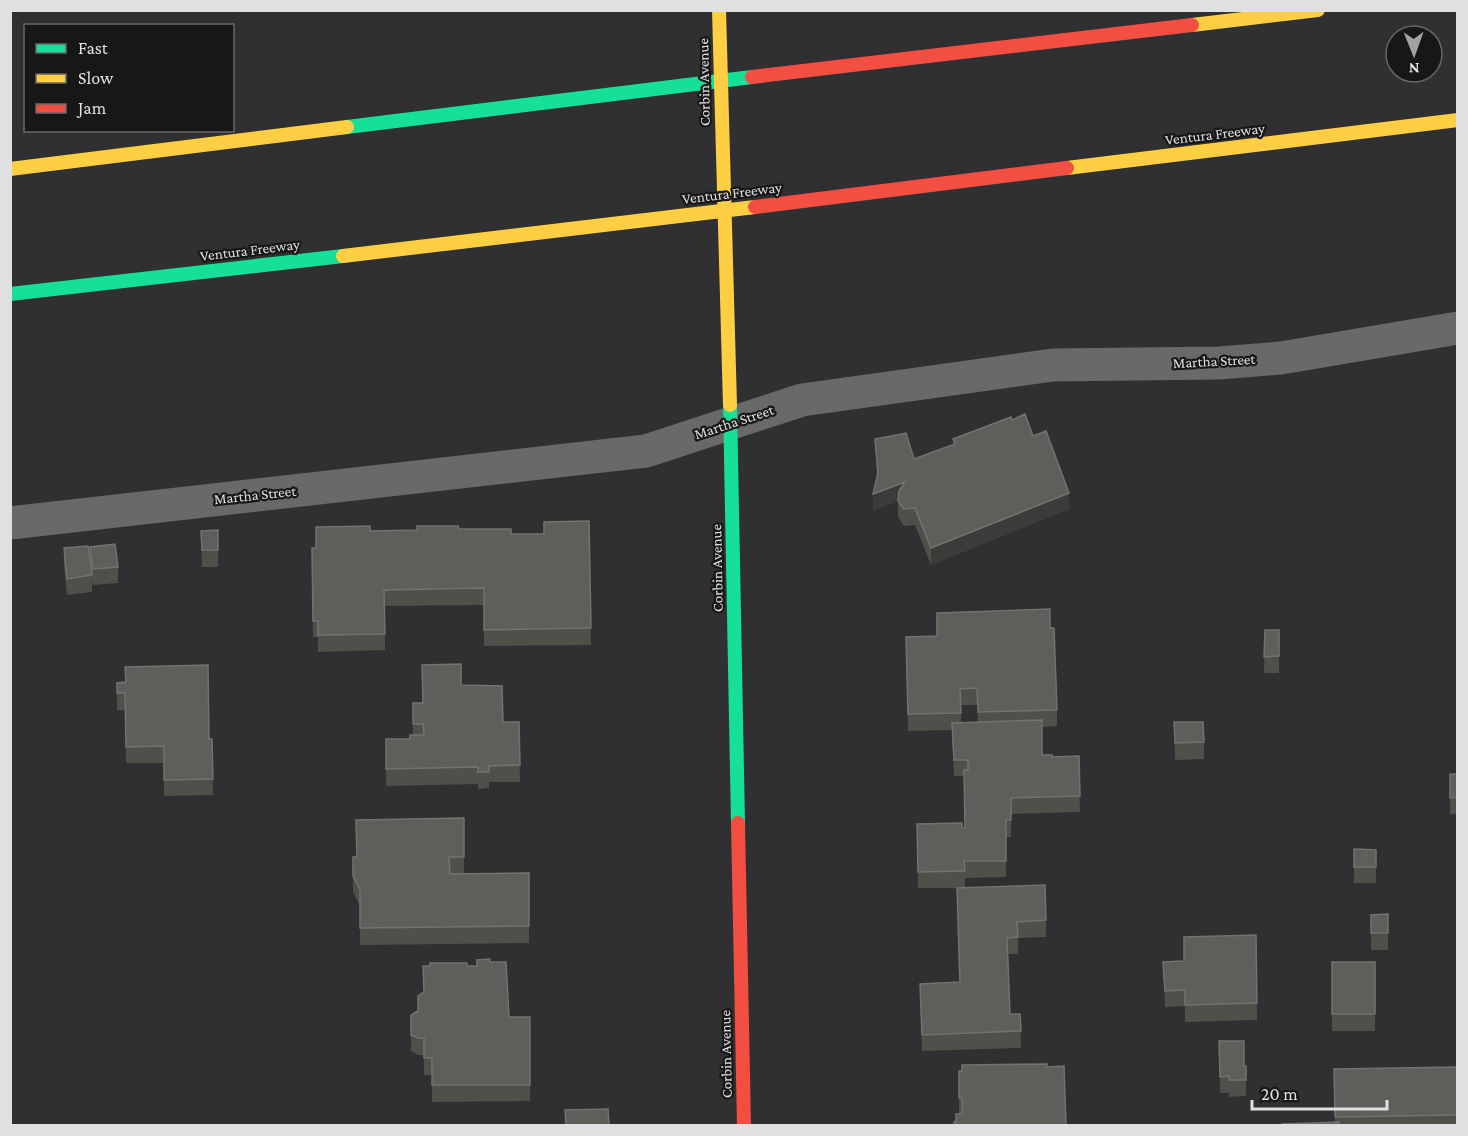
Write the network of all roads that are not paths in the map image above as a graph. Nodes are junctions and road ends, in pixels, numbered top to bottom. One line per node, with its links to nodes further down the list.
1 (719, 10): 7 (main road, Corbin Avenue)
2 (1318, 10): 4 (main road)
3 (1458, 120): 5 (main road, Ventura Freeway)
4 (10, 169)
5 (10, 294)
6 (1458, 328): 7 (street, Martha Street)
7 (731, 422): 8 (street, Martha Street); 9 (main road, Corbin Avenue)
8 (10, 523)
9 (744, 1125)

